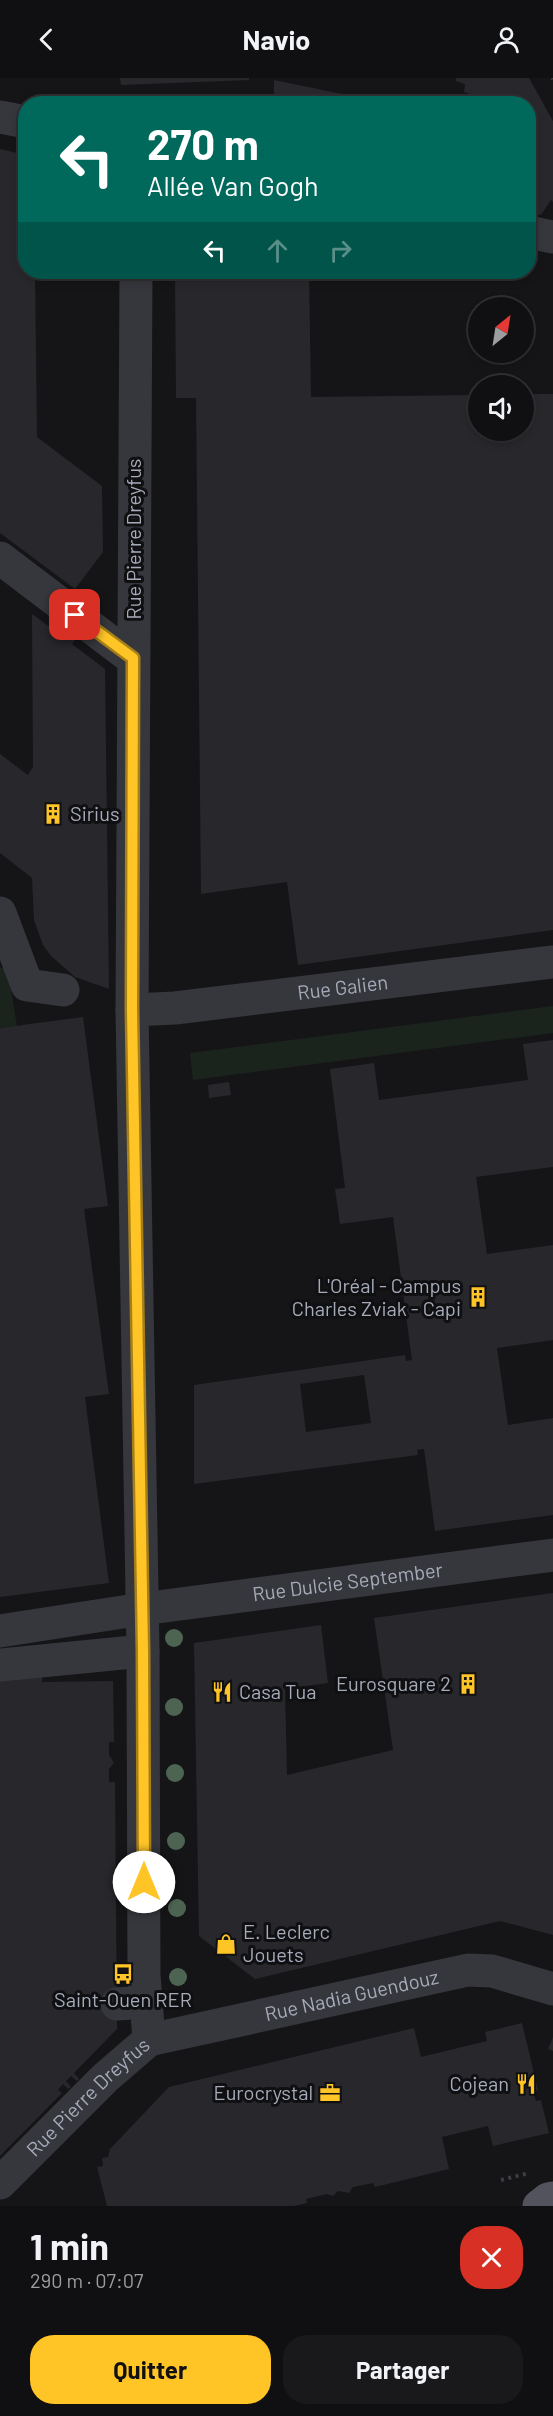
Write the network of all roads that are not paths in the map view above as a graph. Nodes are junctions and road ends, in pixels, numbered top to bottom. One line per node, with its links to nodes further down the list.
1 (0, 117): 2 (street)
2 (18, 120)
3 (536, 234): 4 (street)
4 (553, 237)
5 (136, 279): 7 (street, Rue Pierre Dreyfus)
6 (0, 558): 7 (street)
7 (133, 658): 11 (street, Rue Pierre Dreyfus)
8 (0, 913): 10 (street)
9 (553, 963): 11 (street, Rue Galien)
10 (63, 990)
11 (132, 1010): 13 (street, Rue Pierre Dreyfus)
12 (553, 1555): 13 (street, Rue Dulcie September)
13 (142, 1609): 14 (street, Rue Dulcie September); 15 (street, Rue Pierre Dreyfus)
14 (0, 1631)
15 (143, 1651): 16 (street); 18 (street, Rue Pierre Dreyfus)
16 (0, 1665)
17 (551, 1988): 18 (street, Rue Nadia Guendouz)
18 (149, 2040): 19 (street, Rue Pierre Dreyfus)
19 (0, 2183)
20 (553, 2198): 21 (main road)
21 (539, 2206)

